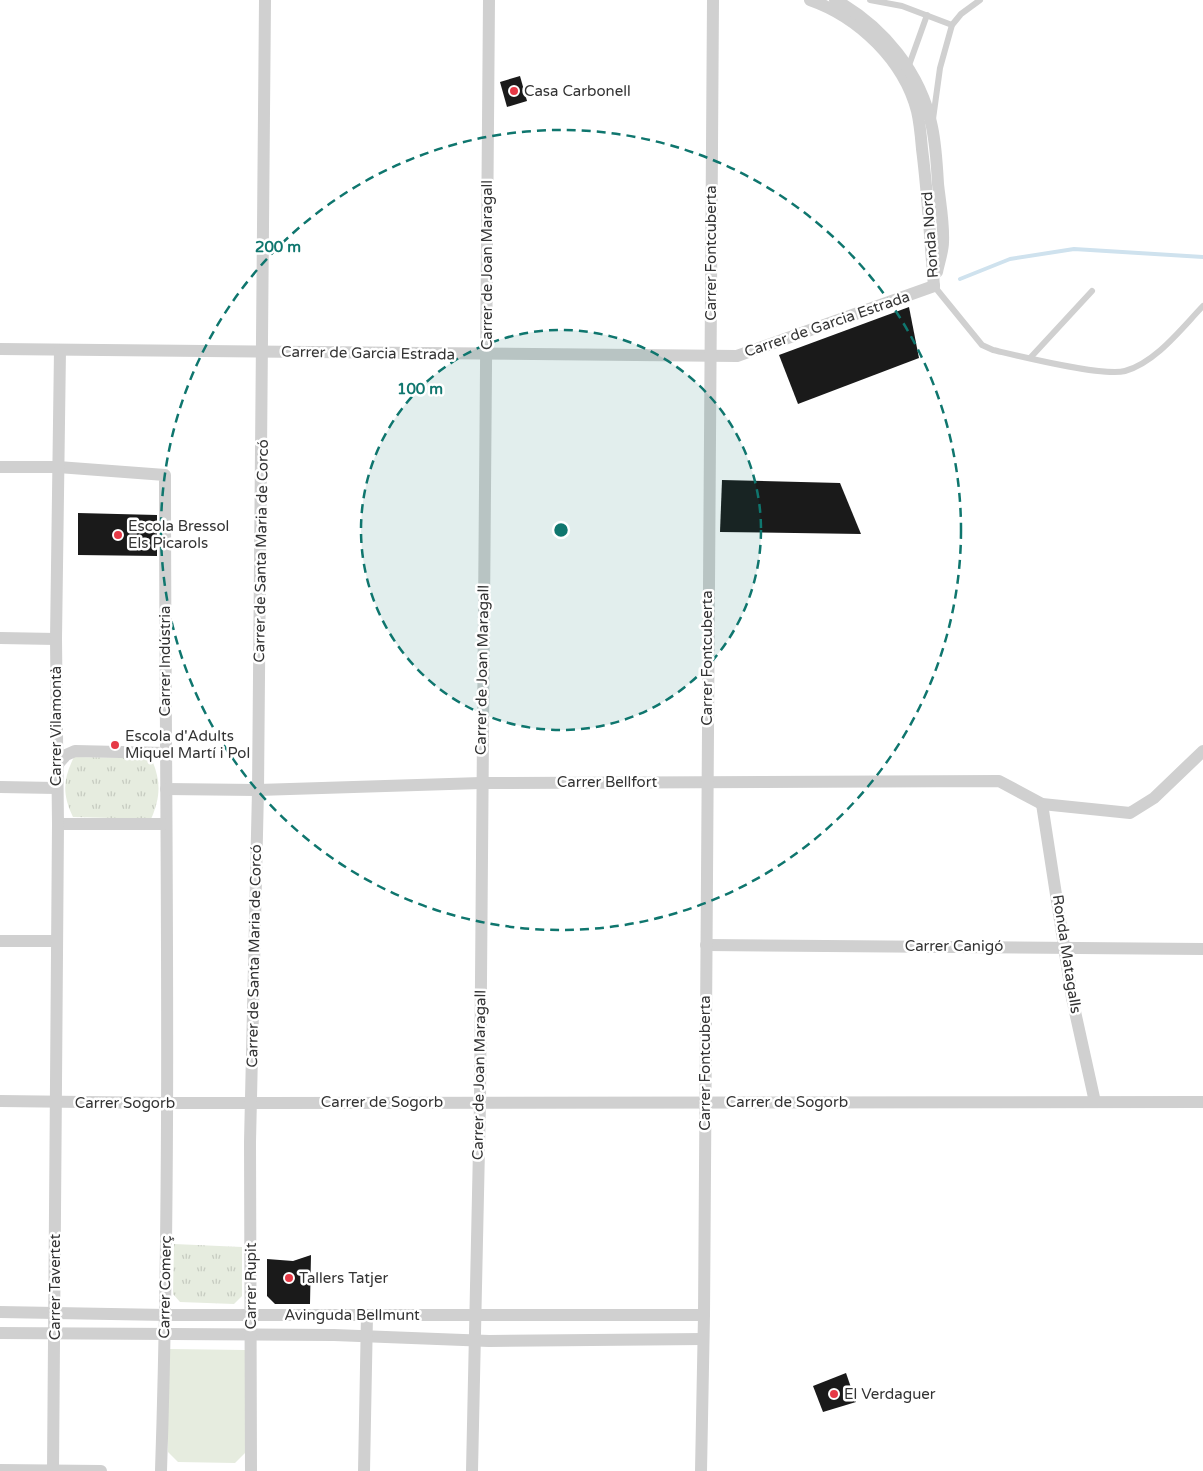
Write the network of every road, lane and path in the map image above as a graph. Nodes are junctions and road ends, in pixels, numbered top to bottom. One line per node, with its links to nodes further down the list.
1 (265, 0): 17 (street, Carrer de Santa Maria de Corcó)
2 (488, 0): 18 (street, Carrer de Joan Maragall)
3 (713, 0): 19 (street, Carrer Fontcuberta)
4 (810, 0): 12 (street, Ronda Nord)
5 (870, 0): 8 (lane)
6 (980, 0): 9 (lane)
7 (842, 1): 10 (street, Ronda Nord)
8 (927, 15): 9 (lane); 10 (lane)
9 (952, 24): 11 (lane)
10 (908, 69): 11 (street, Ronda Nord)
11 (932, 126): 12 (street, Ronda Nord)
12 (934, 286): 19 (street, Carrer de Garcia Estrada); 20 (lane)
13 (1092, 291): 20 (lane)
14 (1203, 306): 20 (lane)
15 (0, 350): 16 (street, Carrer de Garcia Estrada)
16 (60, 350): 17 (street, Carrer de Garcia Estrada); 22 (street, Carrer Vilamontà)
17 (264, 352): 18 (street, Carrer de Garcia Estrada); 33 (street, Carrer de Santa Maria de Corcó)
18 (486, 354): 19 (street, Carrer de Garcia Estrada); 28 (street, Carrer de Joan Maragall)
19 (710, 357): 29 (street, Carrer Fontcuberta)
20 (1031, 357)
21 (0, 467): 22 (street)
22 (58, 467): 24 (street, Carrer Vilamontà); 26 (street, Carrer Indústria)
23 (0, 638): 24 (street)
24 (56, 639): 27 (street, Carrer Vilamontà)
25 (1203, 751): 34 (street)
26 (165, 754): 27 (street); 32 (street, Carrer Indústria)
27 (57, 765): 31 (street, Carrer Vilamontà)
28 (481, 782): 29 (street, Carrer Bellfort); 33 (street, Carrer Bellfort); 45 (street, Carrer de Joan Maragall)
29 (707, 782): 34 (street, Carrer Bellfort); 39 (street, Carrer Fontcuberta)
30 (0, 787): 31 (street)
31 (56, 788): 35 (street, Carrer Vilamontà)
32 (166, 789): 33 (street, Carrer Bellfort); 36 (street, Carrer Indústria)
33 (258, 790): 44 (street, Carrer de Santa Maria de Corcó)
34 (1042, 804): 40 (street, Ronda Matagalls)
35 (58, 824): 36 (street); 38 (street, Carrer Vilamontà)
36 (165, 824): 49 (street, Carrer Indústria)
37 (0, 941): 38 (street)
38 (56, 942): 43 (street, Carrer Vilamontà)
39 (706, 945): 40 (street, Carrer Canigó); 46 (street, Carrer Fontcuberta)
40 (1066, 947): 41 (street, Carrer Canigó); 47 (street, Ronda Matagalls)
41 (1203, 949)
42 (0, 1101): 43 (street, Carrer Sogorb)
43 (56, 1102): 49 (street, Carrer Sogorb); 51 (street, Carrer Tavertet)
44 (251, 1102): 45 (street, Carrer de Sogorb); 49 (street, Carrer Sogorb); 53 (street, Carrer Rupit)
45 (480, 1102): 46 (street, Carrer de Sogorb); 55 (street, Carrer de Joan Maragall)
46 (705, 1102): 47 (street, Carrer de Sogorb); 56 (street, Carrer Fontcuberta)
47 (1095, 1102): 48 (street, Carrer de Sogorb)
48 (1203, 1102)
49 (167, 1104): 52 (street, Carrer Comerç)
50 (0, 1312): 51 (street, Avinguda Bellmunt)
51 (55, 1313): 52 (street, Avinguda Bellmunt); 59 (street, Carrer Tavertet)
52 (166, 1315): 53 (street, Avinguda Bellmunt); 58 (street, Carrer Comerç)
53 (251, 1315): 54 (street, Avinguda Bellmunt); 60 (street, Carrer Rupit)
54 (368, 1315): 55 (street, Avinguda Bellmunt); 61 (street)
55 (475, 1315): 56 (street, Avinguda Bellmunt); 63 (street, Carrer de Joan Maragall)
56 (704, 1315): 62 (street, Carrer Fontcuberta)
57 (0, 1333): 59 (street, Avinguda Bellmunt)
58 (165, 1333): 59 (street, Avinguda Bellmunt); 60 (street, Avinguda Bellmunt); 67 (street, Carrer Comerç)
59 (55, 1334): 65 (street, Carrer Tavertet)
60 (251, 1334): 61 (street, Avinguda Bellmunt); 68 (street, Carrer Rupit)
61 (366, 1337): 63 (street, Avinguda Bellmunt); 69 (street)
62 (703, 1339): 63 (street, Avinguda Bellmunt); 71 (street, Carrer Fontcuberta)
63 (475, 1340): 70 (street, Carrer de Joan Maragall)
64 (0, 1470): 65 (street)
65 (53, 1471): 66 (street)
66 (101, 1471)
67 (160, 1471)
68 (251, 1471)
69 (364, 1471)
70 (472, 1471)
71 (701, 1471)

